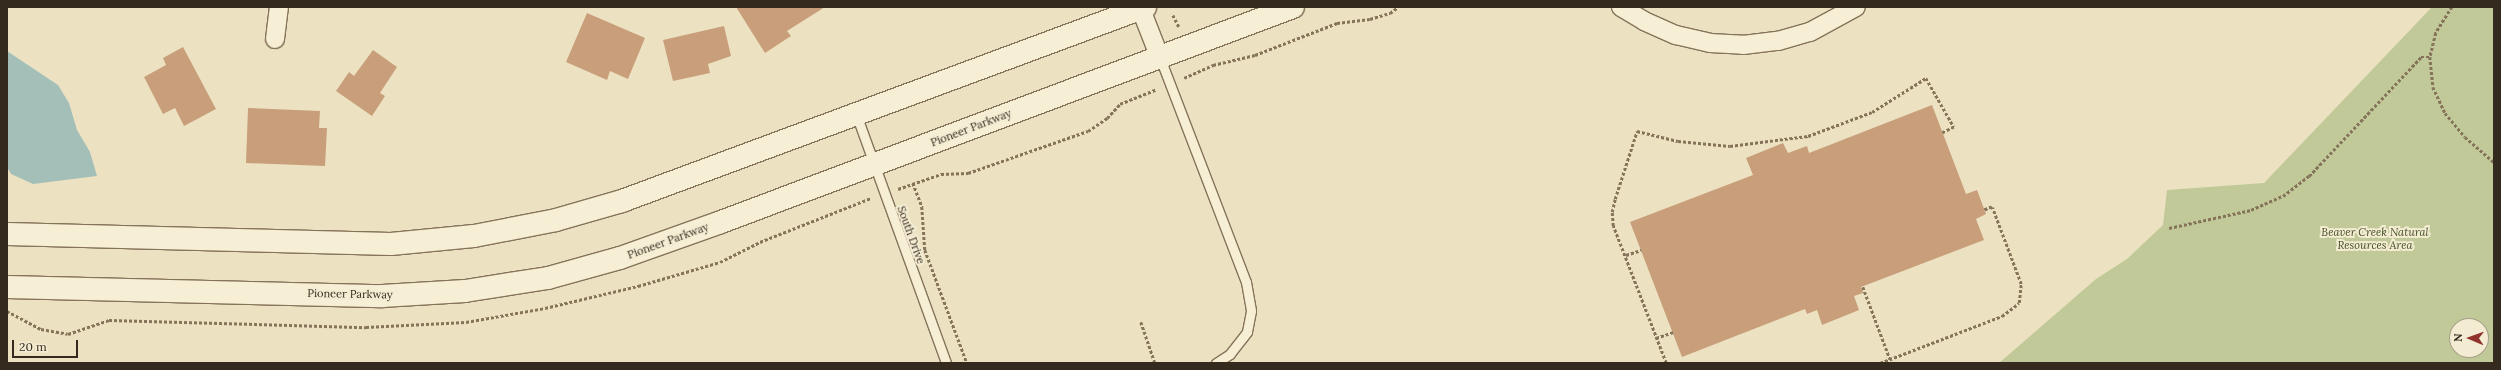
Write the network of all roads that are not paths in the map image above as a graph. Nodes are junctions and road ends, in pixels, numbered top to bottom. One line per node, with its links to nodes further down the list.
1 (279, 7): 6 (street)
2 (1293, 7): 7 (street, Pioneer Parkway)
3 (1622, 7): 4 (street)
4 (1856, 7)
5 (1142, 8): 7 (street); 8 (street)
6 (275, 39)
7 (1160, 58): 9 (street, Pioneer Parkway); 13 (lane)
8 (856, 114): 9 (lane, South Drive); 10 (street)
9 (873, 165): 11 (street, Pioneer Parkway); 12 (lane, South Drive)
10 (7, 234)
11 (7, 287)
12 (946, 363)
13 (1216, 363)

